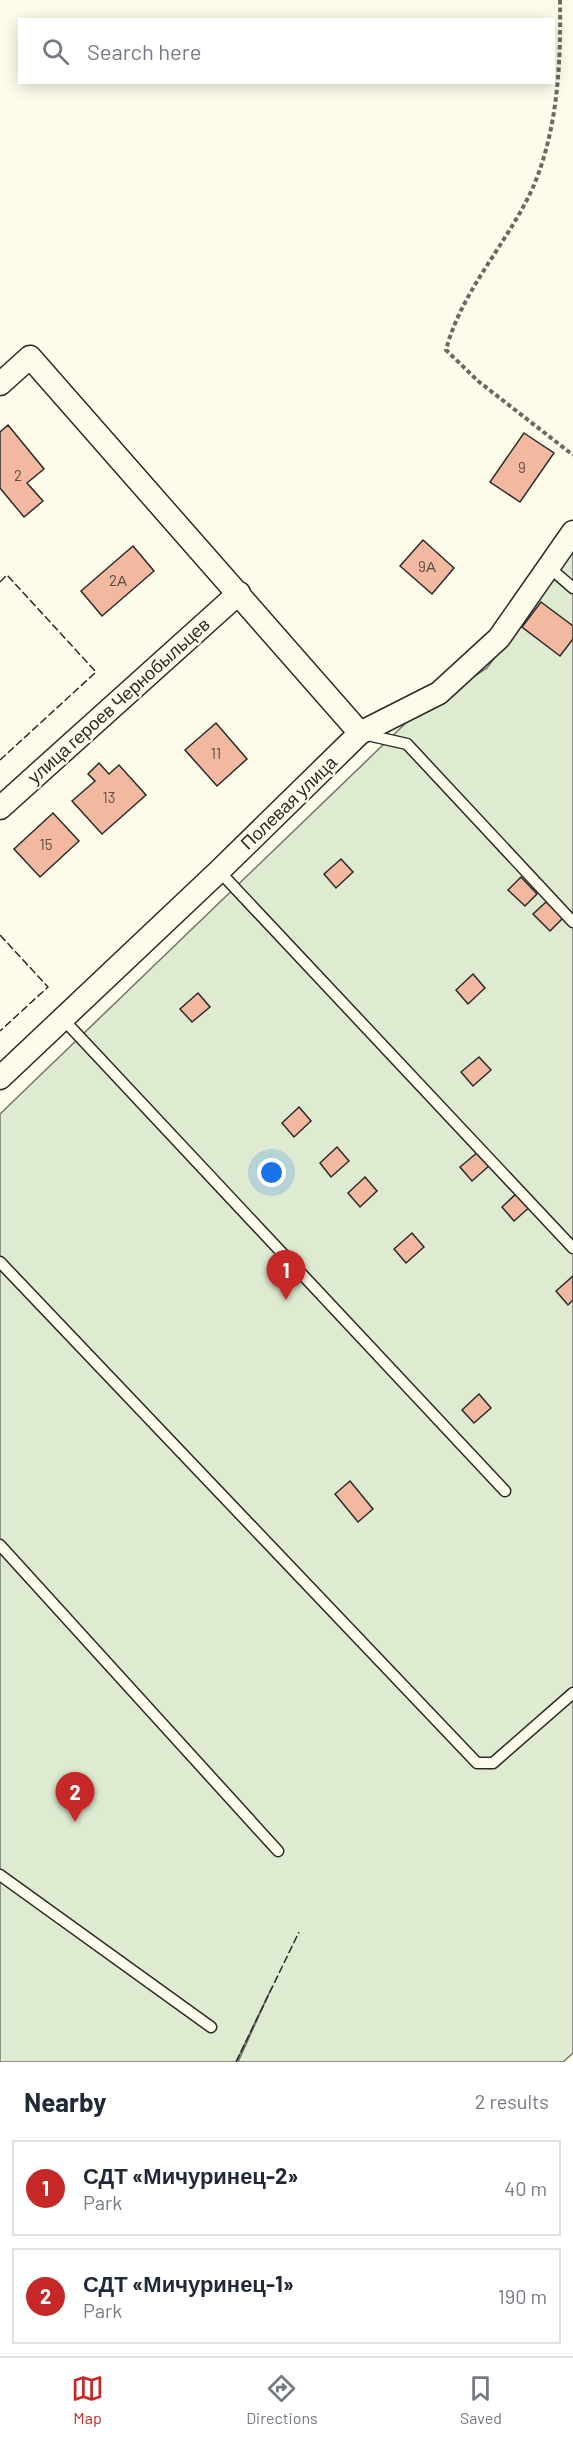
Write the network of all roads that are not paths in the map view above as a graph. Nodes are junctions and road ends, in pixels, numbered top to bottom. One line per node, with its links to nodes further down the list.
1 (0, 384): 5 (street)
2 (573, 532): 3 (street, Полевая улица)
3 (550, 568): 4 (lane); 6 (street, Полевая улица)
4 (573, 588)
5 (239, 593): 6 (street); 7 (street, улица героев Чернобыльцев)
6 (360, 733): 8 (street, Полевая улица); 9 (lane)
7 (0, 808)
8 (219, 871): 10 (street, Полевая улица); 12 (lane)
9 (573, 922)
10 (62, 1018): 11 (street, Полевая улица); 14 (lane)
11 (0, 1078)
12 (573, 1248)
13 (0, 1262): 16 (lane)
14 (505, 1491)
15 (0, 1545): 17 (lane)
16 (573, 1693)
17 (278, 1851)
18 (0, 1875): 19 (lane)
19 (211, 2027)

